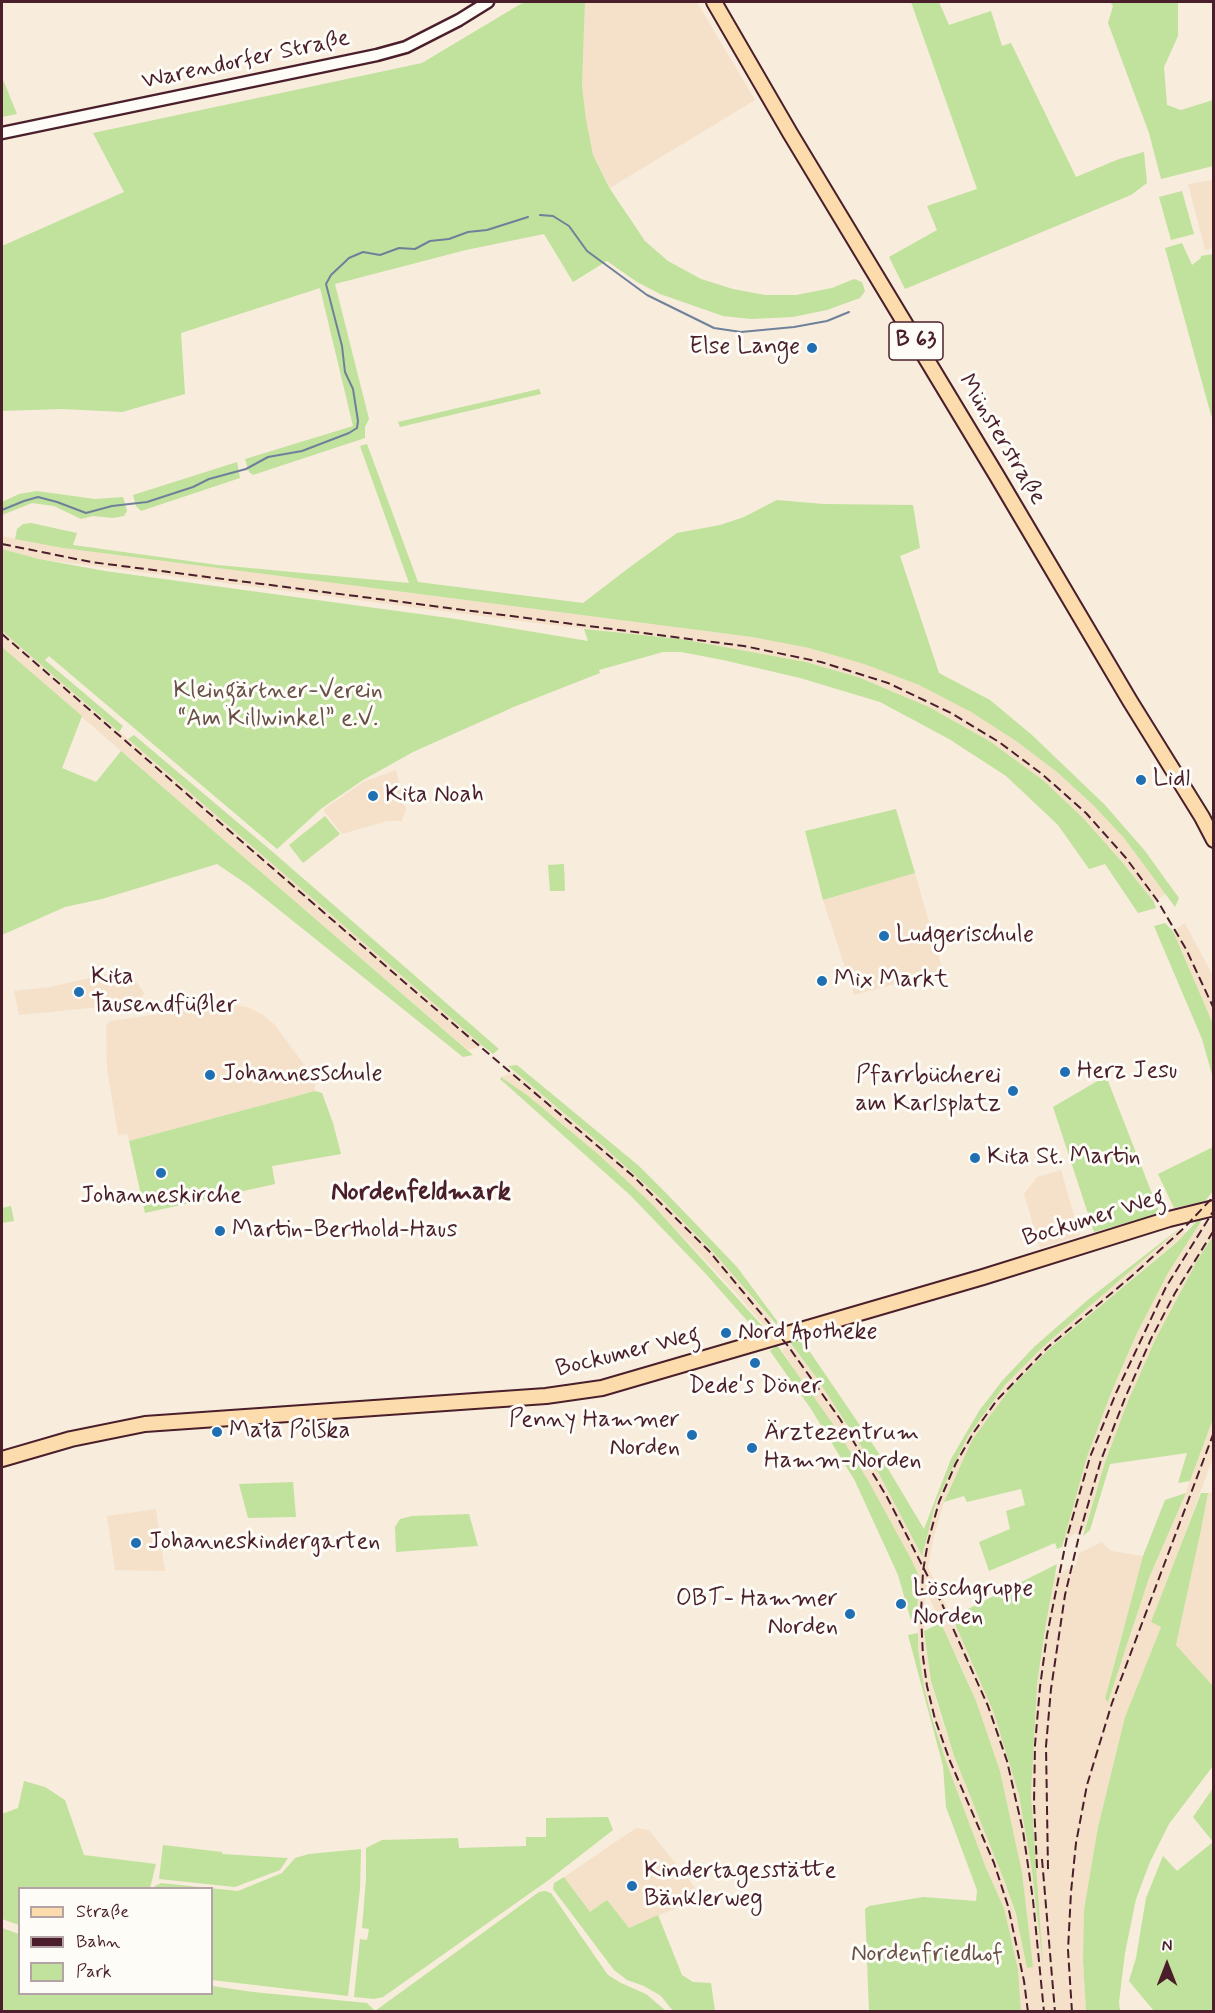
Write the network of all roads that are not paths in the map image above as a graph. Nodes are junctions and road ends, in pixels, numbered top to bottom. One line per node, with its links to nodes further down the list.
1 (488, 2): 4 (street, Warendorfer Straße)
2 (708, 2): 3 (street)
3 (717, 8): 5 (main road, Münsterstraße / B 63)
4 (2, 133)
5 (1214, 840)
6 (1214, 1208): 7 (main road, Bockumer Weg)
7 (2, 1459)

